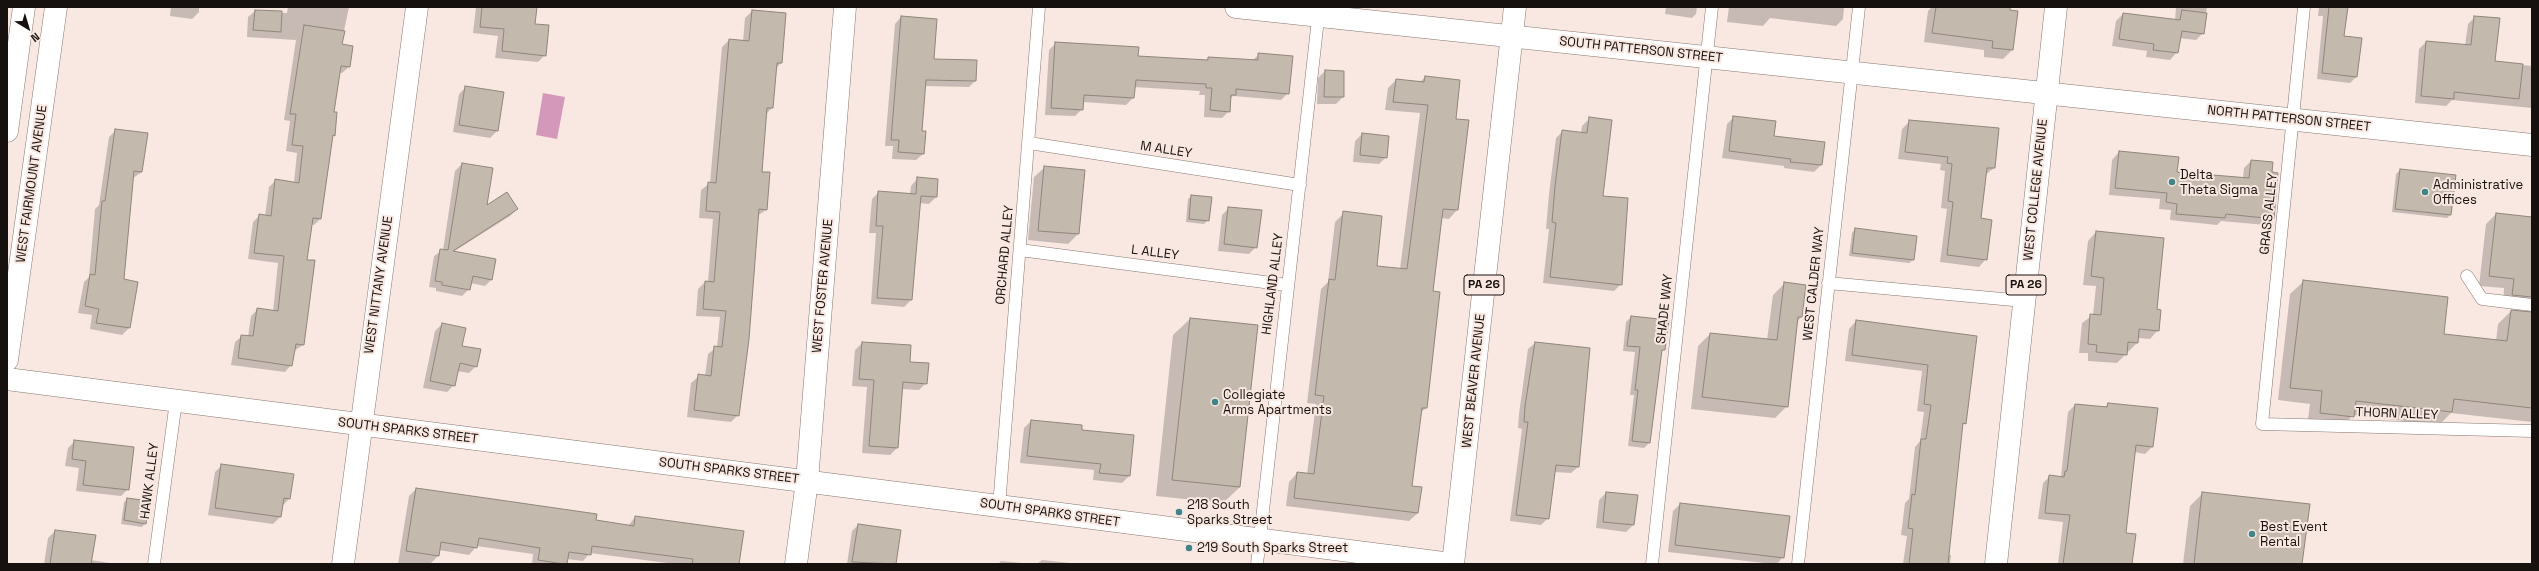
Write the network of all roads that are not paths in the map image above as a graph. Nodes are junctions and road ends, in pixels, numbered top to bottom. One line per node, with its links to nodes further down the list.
1 (24, 7): 18 (street)
2 (56, 7): 28 (street, WEST FAIRMOUNT AVENUE)
3 (417, 7): 32 (street, WEST NITTANY AVENUE)
4 (845, 7): 34 (street, WEST FOSTER AVENUE)
5 (1039, 7): 19 (lane, ORCHARD ALLEY)
6 (1236, 7): 12 (street, SOUTH PATTERSON STREET)
7 (1515, 7): 13 (street, WEST BEAVER AVENUE / PA 26)
8 (1712, 7): 14 (lane, SHADE WAY)
9 (1859, 7): 15 (lane, WEST CALDER WAY)
10 (2056, 7): 16 (street, WEST COLLEGE AVENUE / PA 26)
11 (2304, 7): 17 (lane, GRASS ALLEY)
12 (1319, 11): 13 (street, SOUTH PATTERSON STREET); 21 (lane, HIGHLAND ALLEY)
13 (1511, 35): 14 (street, SOUTH PATTERSON STREET); 41 (street, WEST BEAVER AVENUE / PA 26)
14 (1706, 57): 15 (street, SOUTH PATTERSON STREET); 42 (lane, SHADE WAY)
15 (1851, 72): 16 (street, SOUTH PATTERSON STREET); 24 (lane, WEST CALDER WAY)
16 (2046, 93): 17 (street, NORTH PATTERSON STREET); 26 (street, WEST COLLEGE AVENUE / PA 26)
17 (2293, 119): 20 (street, NORTH PATTERSON STREET); 31 (lane, GRASS ALLEY)
18 (7, 131)
19 (1029, 143): 21 (lane, M ALLEY); 22 (lane, ORCHARD ALLEY)
20 (2532, 145)
21 (1300, 185): 25 (lane, HIGHLAND ALLEY)
22 (1020, 250): 25 (lane, L ALLEY); 35 (lane, ORCHARD ALLEY)
23 (2467, 276): 27 (lane)
24 (1828, 283): 26 (lane); 43 (lane, WEST CALDER WAY)
25 (1287, 285): 36 (lane, HIGHLAND ALLEY)
26 (2024, 301): 44 (street, WEST COLLEGE AVENUE / PA 26)
27 (2532, 305)
28 (7, 360)
29 (7, 379): 30 (street, SOUTH SPARKS STREET)
30 (176, 401): 32 (street, SOUTH SPARKS STREET); 37 (lane, HAWK ALLEY)
31 (2262, 424): 33 (lane, THORN ALLEY)
32 (361, 425): 34 (street, SOUTH SPARKS STREET); 38 (street, WEST NITTANY AVENUE)
33 (2532, 431)
34 (807, 481): 35 (street, SOUTH SPARKS STREET); 39 (street, WEST FOSTER AVENUE)
35 (998, 506): 36 (street, SOUTH SPARKS STREET)
36 (1260, 540): 40 (lane, HIGHLAND ALLEY); 41 (street, SOUTH SPARKS STREET)
37 (154, 564)
38 (343, 564)
39 (796, 564)
40 (1258, 564)
41 (1452, 564)
42 (1652, 564)
43 (1798, 564)
44 (1996, 564)

